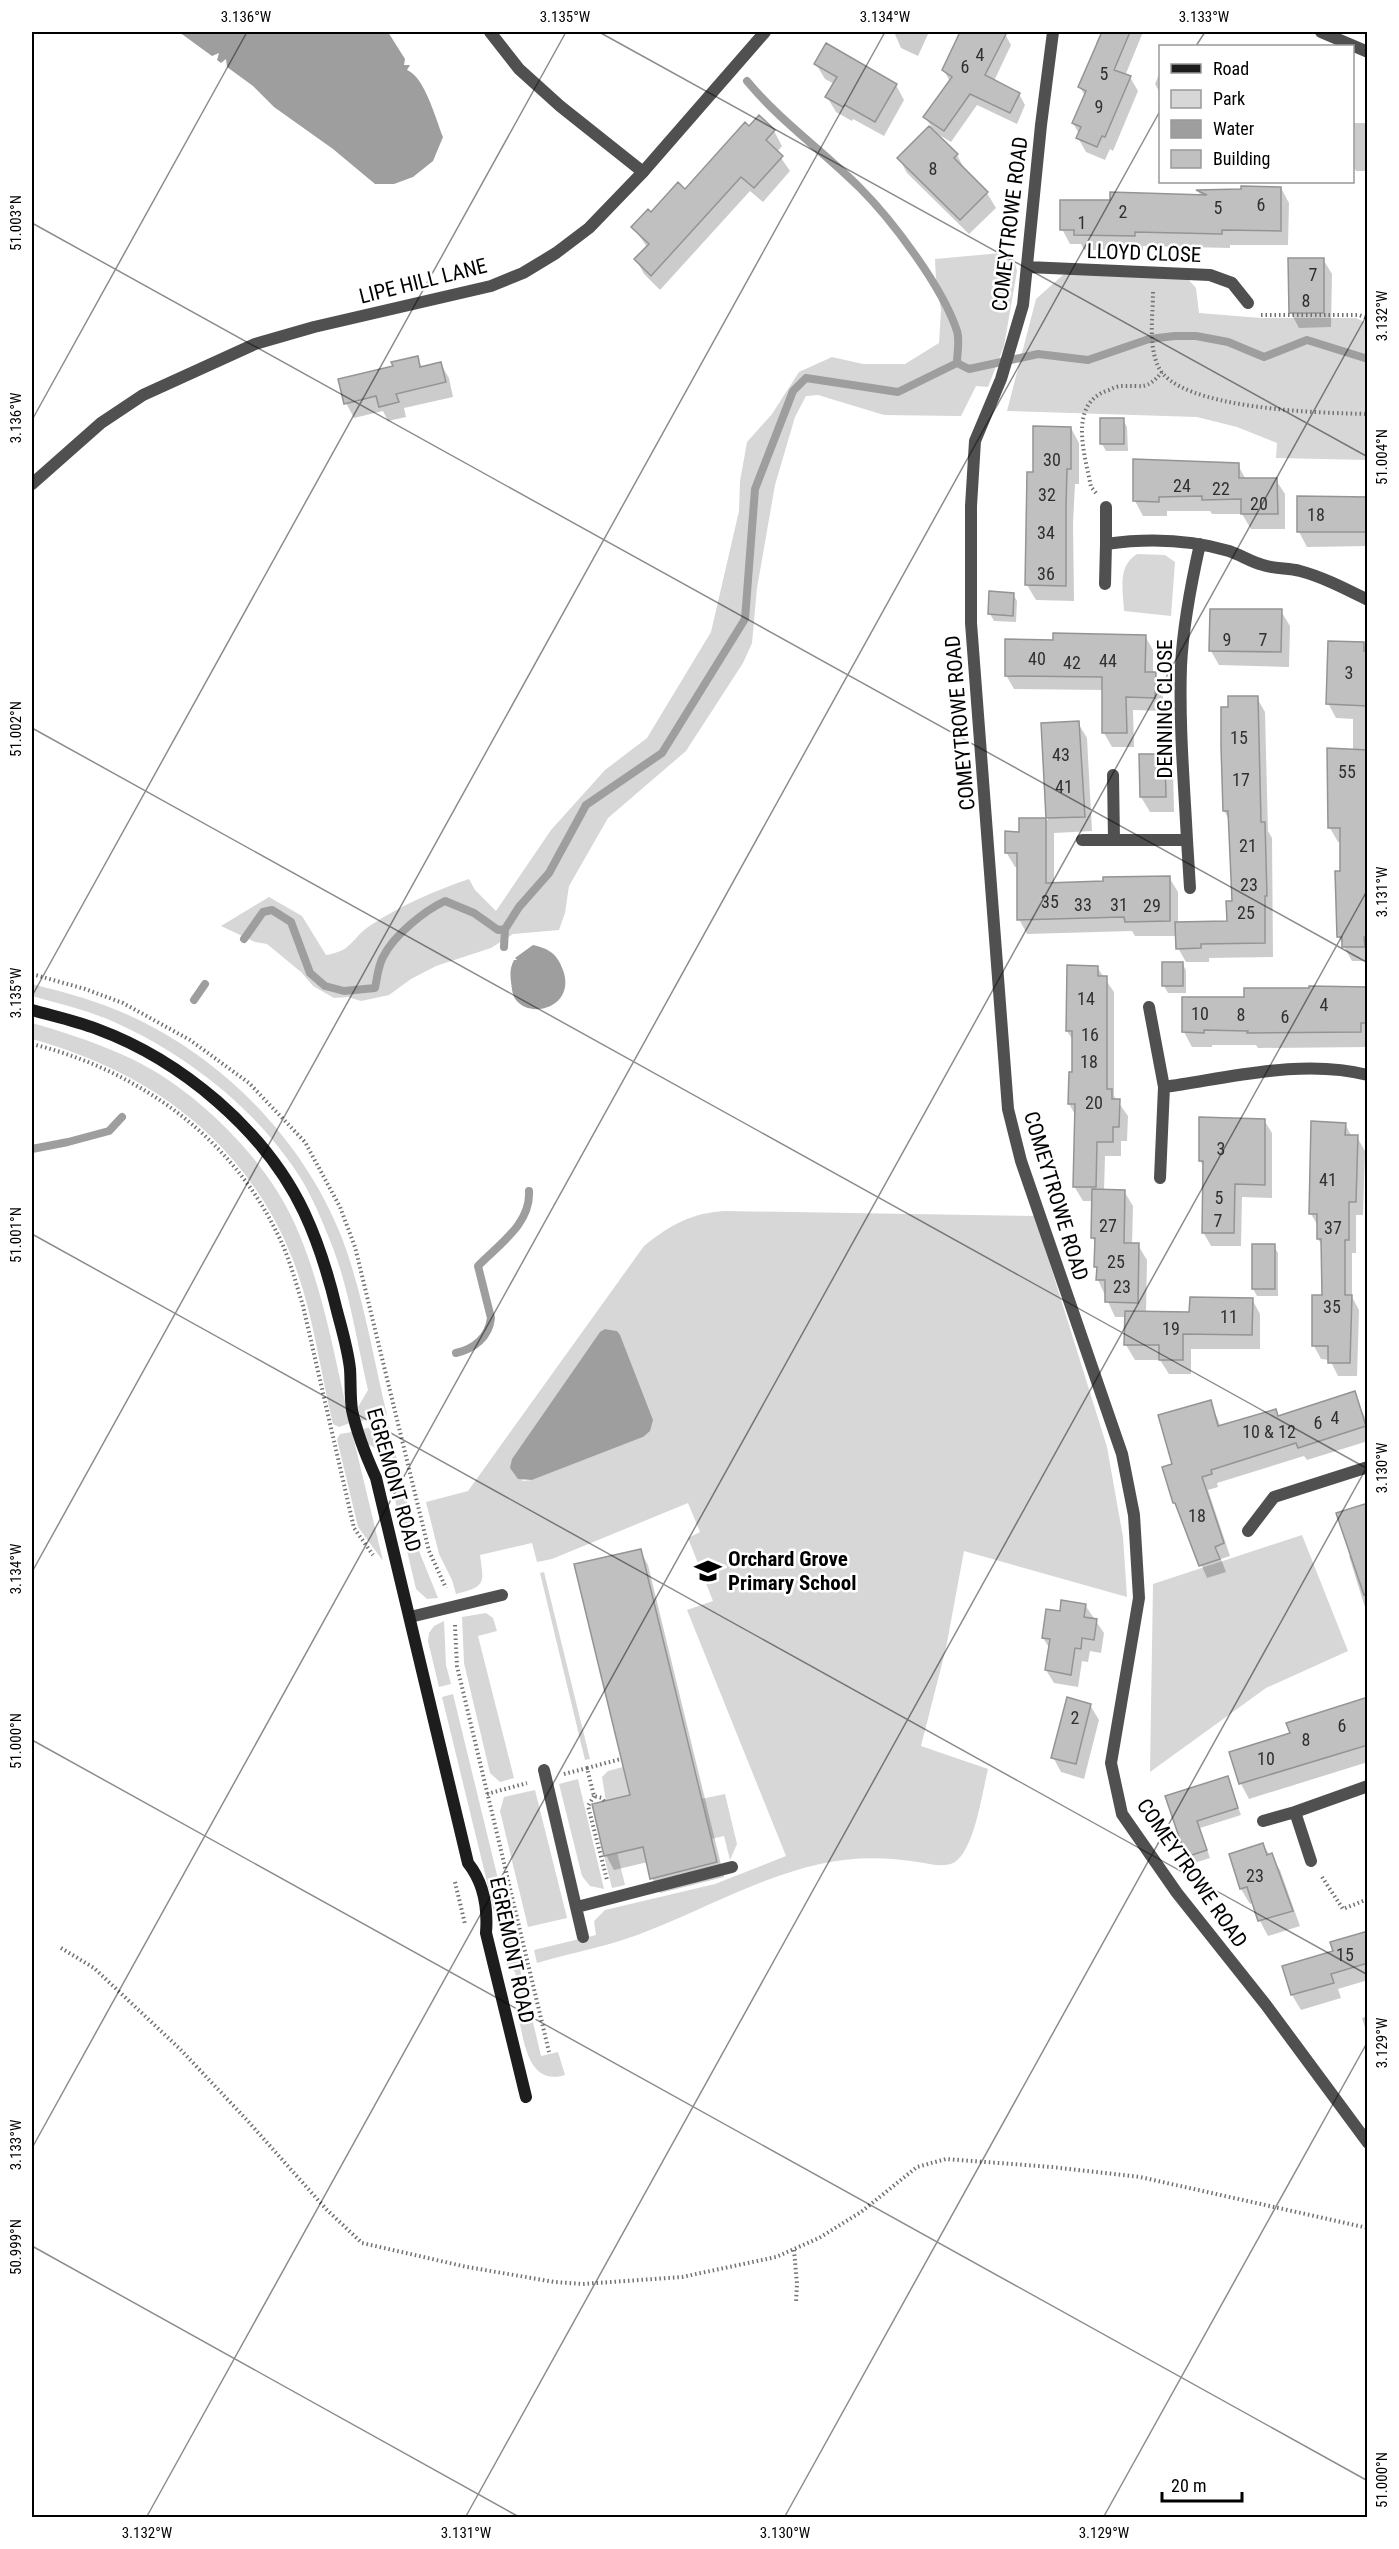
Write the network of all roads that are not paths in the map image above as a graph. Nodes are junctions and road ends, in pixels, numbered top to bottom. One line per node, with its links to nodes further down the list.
1 (490, 32): 8 (street)
2 (765, 32): 8 (street, LIPE HILL LANE)
3 (1053, 32): 9 (street, COMEYTROWE ROAD)
4 (1322, 32): 5 (street)
5 (1352, 45)
6 (1354, 46): 7 (street)
7 (1368, 52)
8 (643, 172): 11 (street, LIPE HILL LANE)
9 (1027, 267): 10 (street, LLOYD CLOSE); 40 (street, COMEYTROWE ROAD)
10 (1248, 303)
11 (32, 484)
12 (1106, 507): 13 (street)
13 (1106, 544): 14 (street); 15 (street)
14 (1200, 544): 16 (street); 20 (street, DENNING CLOSE)
15 (1105, 584)
16 (1368, 600)
17 (1113, 775): 19 (street)
18 (1082, 840): 19 (street)
19 (1114, 840): 20 (street)
20 (1187, 840): 21 (street, DENNING CLOSE)
21 (1190, 888)
22 (1149, 1007): 25 (street)
23 (32, 1010): 30 (street, EGREMONT ROAD)
24 (1368, 1075): 25 (street)
25 (1164, 1088): 26 (street)
26 (1160, 1178)
27 (1368, 1467): 28 (street)
28 (1248, 1531)
29 (502, 1595): 30 (street)
30 (410, 1617): 39 (street, EGREMONT ROAD)
31 (544, 1770): 37 (street)
32 (1368, 1786): 33 (street)
33 (1294, 1812): 34 (street); 35 (street)
34 (1263, 1821)
35 (1311, 1861)
36 (732, 1867): 37 (street)
37 (577, 1907): 38 (street)
38 (583, 1937)
39 (526, 2097)
40 (1368, 2143)

